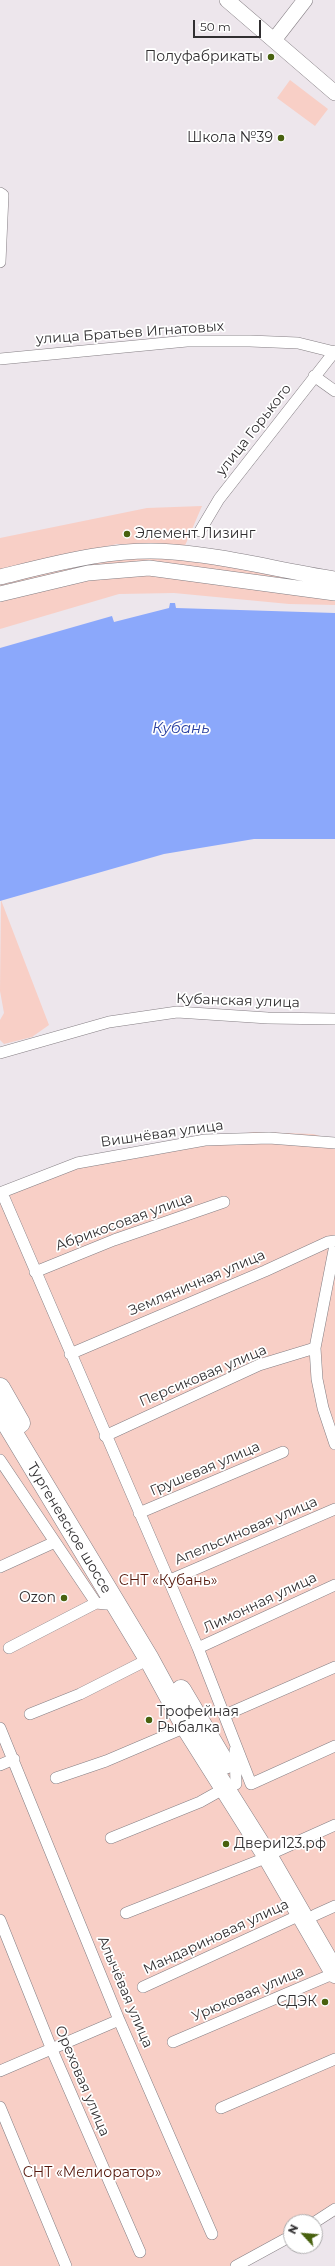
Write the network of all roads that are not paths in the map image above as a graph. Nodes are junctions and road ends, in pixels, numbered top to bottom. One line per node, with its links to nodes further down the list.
1 (227, 0): 3 (main road)
2 (305, 0): 3 (main road)
3 (274, 40): 4 (main road)
4 (335, 93)
5 (0, 193): 6 (street)
6 (0, 262)
7 (335, 351): 8 (street, улица Братьев Игнатовых); 9 (street, улица Горького)
8 (0, 359)
9 (314, 376): 10 (street); 11 (street, улица Горького)
10 (335, 391)
11 (200, 531)
12 (0, 577): 13 (main road)
13 (335, 579)
14 (335, 593): 15 (main road)
15 (0, 594)
16 (335, 1019): 17 (street, Кубанская улица)
17 (0, 1053)
18 (335, 1143): 19 (street, Вишнёвая улица)
19 (1, 1193): 23 (street)
20 (224, 1202): 23 (street, Абрикосовая улица)
21 (335, 1241): 25 (street, Земляничная улица)
22 (335, 1245): 24 (street)
23 (36, 1272): 25 (street)
24 (315, 1348): 28 (street, Персиковая улица); 29 (street)
25 (70, 1354): 28 (street)
26 (0, 1388): 38 (highway, Тургеневское шоссе)
27 (0, 1412): 38 (highway, Тургеневское шоссе)
28 (105, 1436): 33 (street)
29 (335, 1444)
30 (283, 1452): 33 (street, Грушевая улица)
31 (1, 1465): 34 (street)
32 (335, 1509): 36 (street, Апельсиновая улица)
33 (139, 1513): 36 (street)
34 (55, 1542): 35 (street); 38 (street)
35 (0, 1567)
36 (170, 1580): 40 (street)
37 (335, 1585): 40 (street, Лимонная улица)
38 (115, 1607): 39 (street); 41 (highway, Тургеневское шоссе); 47 (highway, Тургеневское шоссе)
39 (9, 1648)
40 (198, 1648): 44 (street)
41 (149, 1659): 43 (street); 45 (highway, Тургеневское шоссе)
42 (335, 1667): 44 (street)
43 (30, 1714)
44 (225, 1714): 48 (street)
45 (186, 1727): 52 (street); 53 (highway, Тургеневское шоссе)
46 (0, 1728): 50 (street, Алычёвая улица)
47 (211, 1740): 48 (street); 53 (highway, Тургеневское шоссе)
48 (234, 1740): 53 (street)
49 (335, 1746): 53 (street)
50 (14, 1759): 51 (street); 64 (street, Алычёвая улица)
51 (0, 1765)
52 (56, 1778)
53 (237, 1785): 55 (street); 56 (highway, Тургеневское шоссе)
54 (335, 1825): 56 (street)
55 (111, 1838)
56 (273, 1854): 58 (street); 59 (highway, Тургеневское шоссе)
57 (335, 1906): 59 (street, Мандариновая улица)
58 (126, 1913)
59 (308, 1915): 61 (highway, Тургеневское шоссе); 62 (highway, Тургеневское шоссе); 63 (street, Мандариновая улица)
60 (0, 1920): 66 (street, Ореховая улица)
61 (335, 1946)
62 (335, 1973): 65 (street, Урюковая улица)
63 (143, 1987)
64 (119, 2020): 66 (street); 73 (street, Алычёвая улица)
65 (173, 2042)
66 (52, 2050): 68 (street); 75 (street, Ореховая улица)
67 (335, 2059): 70 (street)
68 (0, 2071)
69 (0, 2107): 77 (street)
70 (221, 2108)
71 (335, 2209): 72 (street)
72 (323, 2217)
73 (212, 2234)
74 (283, 2242): 76 (street)
75 (140, 2252)
76 (258, 2261): 78 (street)
77 (66, 2266)
78 (236, 2266)

